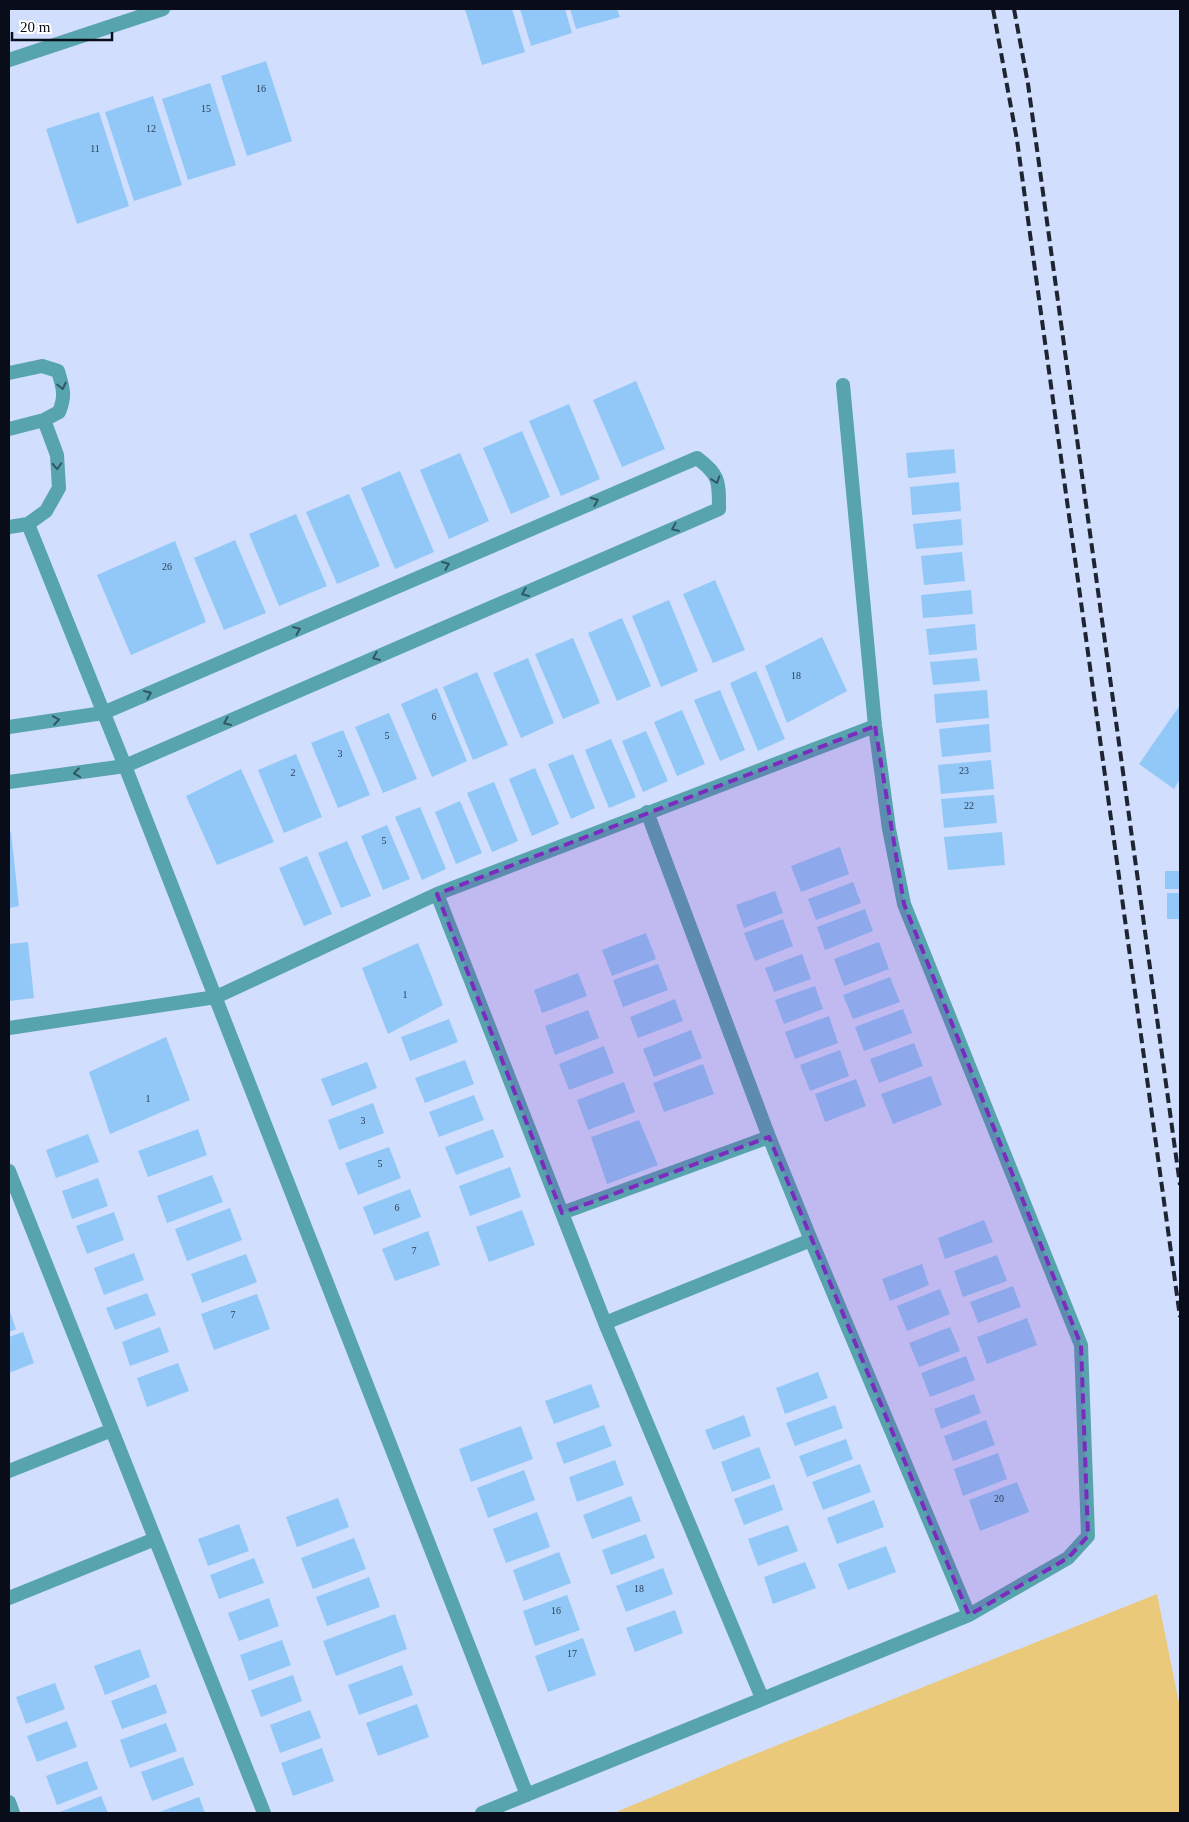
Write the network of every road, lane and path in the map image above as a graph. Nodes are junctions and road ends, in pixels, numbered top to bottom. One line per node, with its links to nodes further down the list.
1 (163, 9): 2 (street)
2 (9, 60)
3 (9, 373): 5 (street, one-way to 5)
4 (843, 384): 10 (street)
5 (44, 420): 6 (street); 7 (street, one-way to 7)
6 (9, 429)
7 (28, 524): 8 (street); 9 (street)
8 (9, 527)
9 (103, 713): 11 (street, one-way to 9); 12 (street); 12 (street, one-way to 12)
10 (875, 726): 14 (street); 27 (street)
11 (9, 727)
12 (125, 766): 13 (street, one-way to 13); 16 (street)
13 (9, 782)
14 (647, 812): 15 (street); 18 (street)
15 (437, 894): 16 (street); 20 (street)
16 (216, 997): 17 (street); 29 (street)
17 (9, 1028)
18 (769, 1137): 20 (street); 21 (street)
19 (9, 1171): 23 (street)
20 (562, 1213): 22 (street)
21 (811, 1240): 22 (street); 27 (street)
22 (605, 1323): 28 (street)
23 (112, 1430): 24 (street); 25 (street)
24 (9, 1471)
25 (154, 1539): 26 (street); 32 (street)
26 (9, 1598)
27 (969, 1615): 28 (street)
28 (762, 1698): 29 (street)
29 (527, 1795): 33 (street)
30 (9, 1802): 31 (street)
31 (13, 1813)
32 (264, 1813)
33 (482, 1813)

